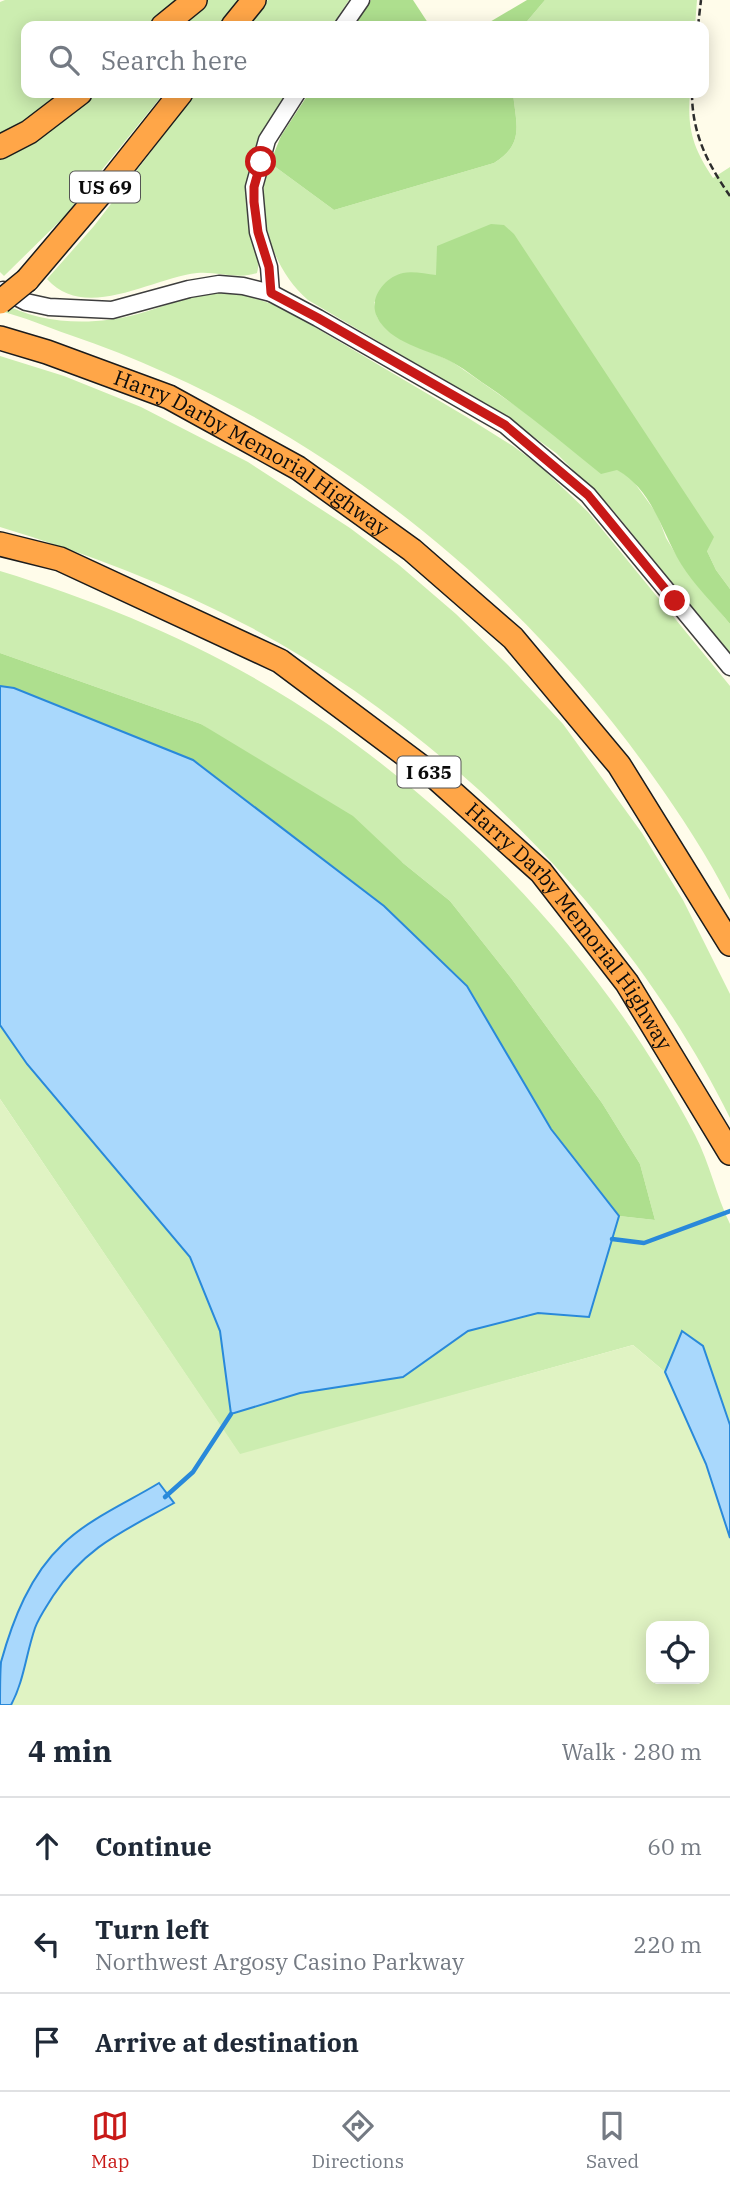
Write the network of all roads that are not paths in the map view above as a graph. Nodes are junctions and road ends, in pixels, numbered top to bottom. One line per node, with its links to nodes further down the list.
1 (195, 0): 4 (highway)
2 (254, 0): 5 (highway)
3 (361, 0): 6 (street)
4 (169, 21)
5 (237, 21)
6 (346, 21)
7 (73, 98): 10 (highway)
8 (177, 98): 13 (highway, US 69, bridge)
9 (294, 98): 12 (street)
10 (0, 147)
11 (0, 289): 12 (street)
12 (271, 293): 16 (street)
13 (0, 302)
14 (0, 338): 17 (highway, Harry Darby Memorial Highway)
15 (0, 544): 18 (highway, Harry Darby Memorial Highway / I 635)
16 (730, 667)
17 (730, 944)
18 (730, 1153)

